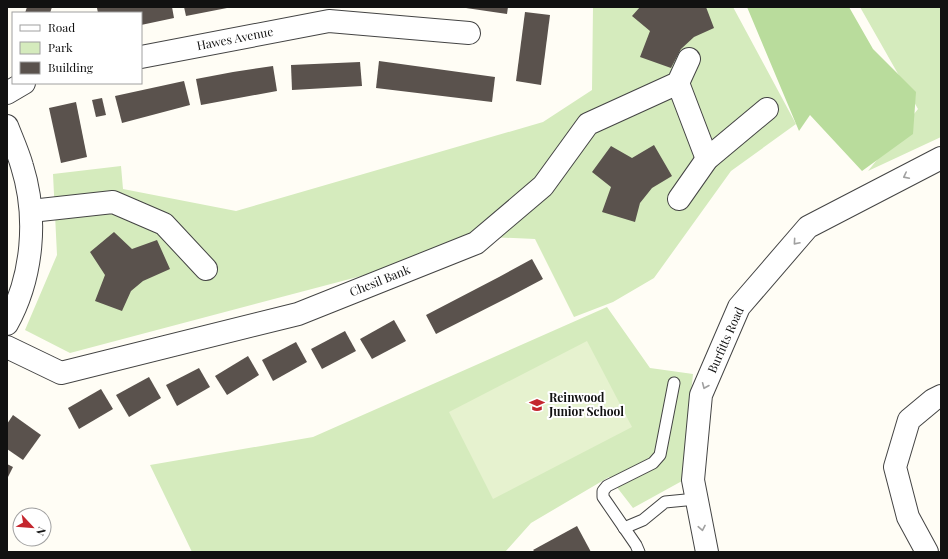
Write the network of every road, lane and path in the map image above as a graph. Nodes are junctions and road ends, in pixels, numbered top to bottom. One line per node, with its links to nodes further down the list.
1 (330, 14): 2 (street, Hawes Avenue); 3 (street, Hawes Avenue)
2 (470, 34)
3 (142, 57)
4 (689, 59): 5 (street)
5 (678, 83): 10 (street); 16 (street, Chesil Bank)
6 (22, 84): 7 (street)
7 (7, 93)
8 (766, 109): 10 (street)
9 (7, 126): 13 (street)
10 (707, 158): 12 (street)
11 (941, 158): 19 (street, Burfitts Road, one-way to 19)
12 (679, 199)
13 (31, 211): 14 (street); 15 (street)
14 (206, 269)
15 (7, 324)
16 (7, 346)
17 (674, 383): 20 (lane)
18 (941, 396): 23 (street)
19 (696, 498): 20 (lane); 22 (street, Burfitts Road, one-way to 22)
20 (624, 528): 21 (lane)
21 (639, 552)
22 (707, 552)
23 (927, 552)

